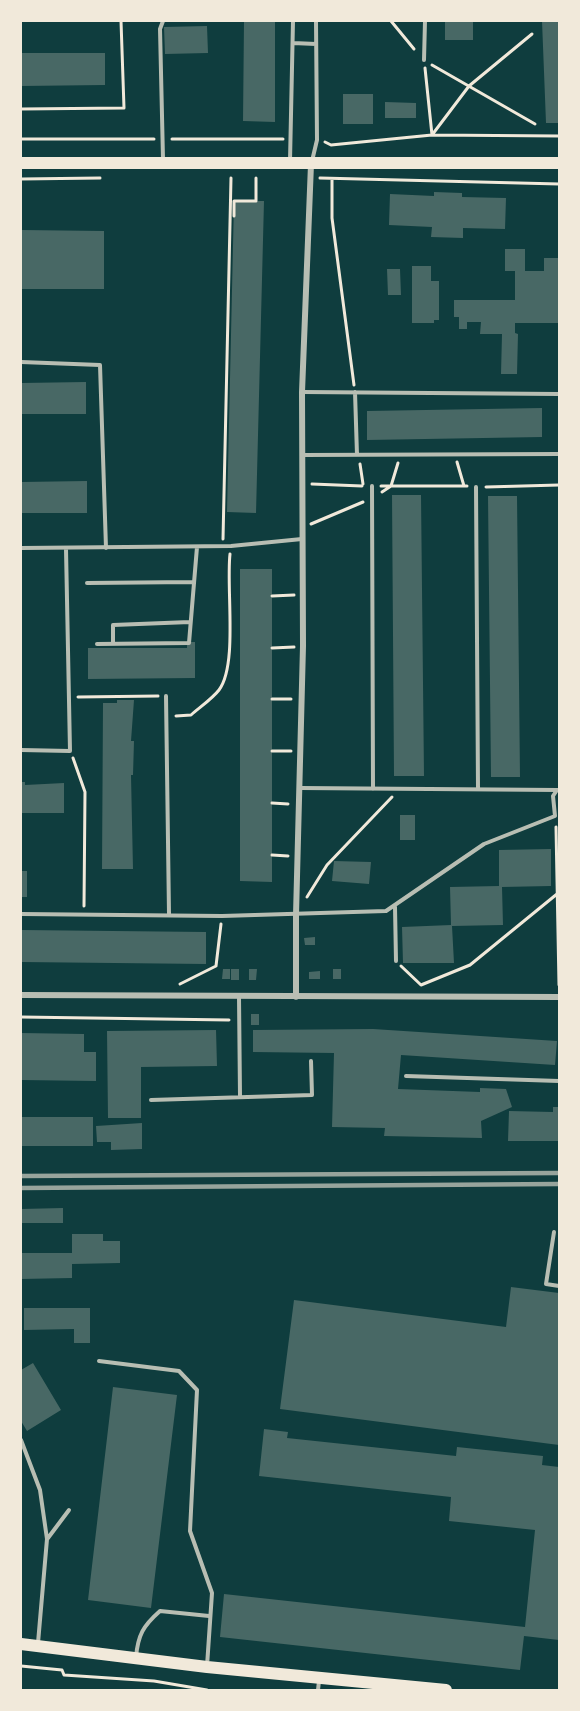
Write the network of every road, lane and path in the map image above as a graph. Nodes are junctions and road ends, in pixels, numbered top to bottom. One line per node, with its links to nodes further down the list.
1 (121, 21): 14 (path)
2 (157, 21): 8 (lane)
3 (163, 21): 8 (lane)
4 (293, 21): 10 (lane)
5 (316, 21): 11 (lane)
6 (391, 21): 12 (path)
7 (424, 21): 12 (lane)
8 (160, 28): 16 (lane)
9 (532, 34): 13 (path)
10 (293, 43): 11 (lane); 20 (lane)
11 (316, 44): 19 (lane)
12 (424, 60): 13 (path); 13 (path)
13 (469, 86): 15 (path)
14 (21, 109)
15 (535, 124)
16 (164, 163): 18 (main road); 20 (main road)
17 (559, 163): 19 (main road)
18 (21, 164)
19 (311, 164): 20 (main road); 22 (street)
20 (290, 165)
21 (266, 177): 26 (path)
22 (309, 177): 28 (path); 33 (street)
23 (103, 178): 27 (path)
24 (239, 178): 50 (path)
25 (248, 178): 26 (path)
26 (256, 178): 30 (path)
27 (21, 179)
28 (332, 180): 29 (path); 32 (path)
29 (559, 184)
30 (234, 216)
31 (21, 362): 54 (lane)
32 (355, 392): 33 (lane); 34 (lane); 39 (lane)
33 (302, 393): 35 (street)
34 (559, 394)
35 (304, 454): 39 (lane); 40 (street)
36 (400, 454): 37 (lane); 39 (lane); 44 (path)
37 (456, 454): 38 (lane); 45 (path)
38 (559, 454)
39 (357, 455): 42 (path)
40 (304, 483): 42 (path); 48 (street)
41 (559, 485): 46 (path)
42 (363, 486): 43 (path)
43 (372, 486): 44 (path); 47 (lane)
44 (391, 486): 45 (path); 47 (path)
45 (464, 486): 46 (path)
46 (476, 487): 77 (lane)
47 (372, 498): 48 (path); 75 (lane)
48 (304, 527): 49 (street)
49 (303, 539): 51 (lane); 58 (street)
50 (223, 546): 51 (lane); 52 (lane)
51 (231, 546): 69 (path)
52 (197, 547): 54 (lane); 56 (lane)
53 (21, 548): 55 (lane)
54 (106, 548): 55 (lane)
55 (66, 549): 66 (lane)
56 (193, 582): 57 (lane); 60 (lane)
57 (87, 583)
58 (303, 594): 59 (path); 63 (street)
59 (272, 596)
60 (190, 622): 62 (lane); 62 (lane)
61 (97, 644): 62 (lane)
62 (113, 644)
63 (303, 646): 64 (path); 68 (street)
64 (272, 648)
65 (166, 696): 66 (path); 69 (lane)
66 (70, 697): 71 (lane)
67 (272, 699): 68 (path)
68 (302, 699): 73 (street)
69 (166, 716): 86 (lane)
70 (21, 750): 71 (lane)
71 (70, 751): 85 (path)
72 (272, 751): 73 (path)
73 (301, 751): 74 (street)
74 (300, 788): 75 (lane); 80 (street)
75 (373, 789): 76 (lane)
76 (398, 789): 77 (lane); 87 (path)
77 (478, 789): 78 (lane)
78 (558, 790): 83 (lane)
79 (272, 803): 80 (path)
80 (300, 804): 87 (street)
81 (555, 827): 82 (path)
82 (557, 894): 89 (path); 91 (path)
83 (395, 907): 87 (lane); 89 (lane)
84 (21, 914): 85 (lane)
85 (84, 914): 86 (lane)
86 (169, 914): 88 (lane)
87 (296, 915): 88 (lane); 94 (street)
88 (222, 916): 90 (path)
89 (396, 961)
90 (179, 985)
91 (559, 985)
92 (21, 995): 93 (street)
93 (239, 997): 94 (street); 97 (lane)
94 (296, 997): 95 (street)
95 (559, 997)
96 (21, 1017): 97 (path)
97 (240, 1020): 101 (lane)
98 (311, 1061): 101 (lane)
99 (406, 1076): 100 (lane)
100 (559, 1081)
101 (240, 1096): 102 (lane)
102 (151, 1100)
103 (554, 1232): 104 (lane)
104 (559, 1286)
105 (99, 1361): 109 (lane)
106 (21, 1440): 108 (lane)
107 (69, 1510): 108 (lane)
108 (47, 1539): 111 (lane)
109 (209, 1617): 112 (lane); 114 (lane)
110 (21, 1644): 111 (main road)
111 (38, 1647): 112 (main road)
112 (136, 1659): 114 (main road)
113 (21, 1666): 116 (path)
114 (207, 1667): 115 (main road)
115 (319, 1677): 117 (lane); 118 (main road)
116 (207, 1690)
117 (318, 1690)
118 (446, 1690)

